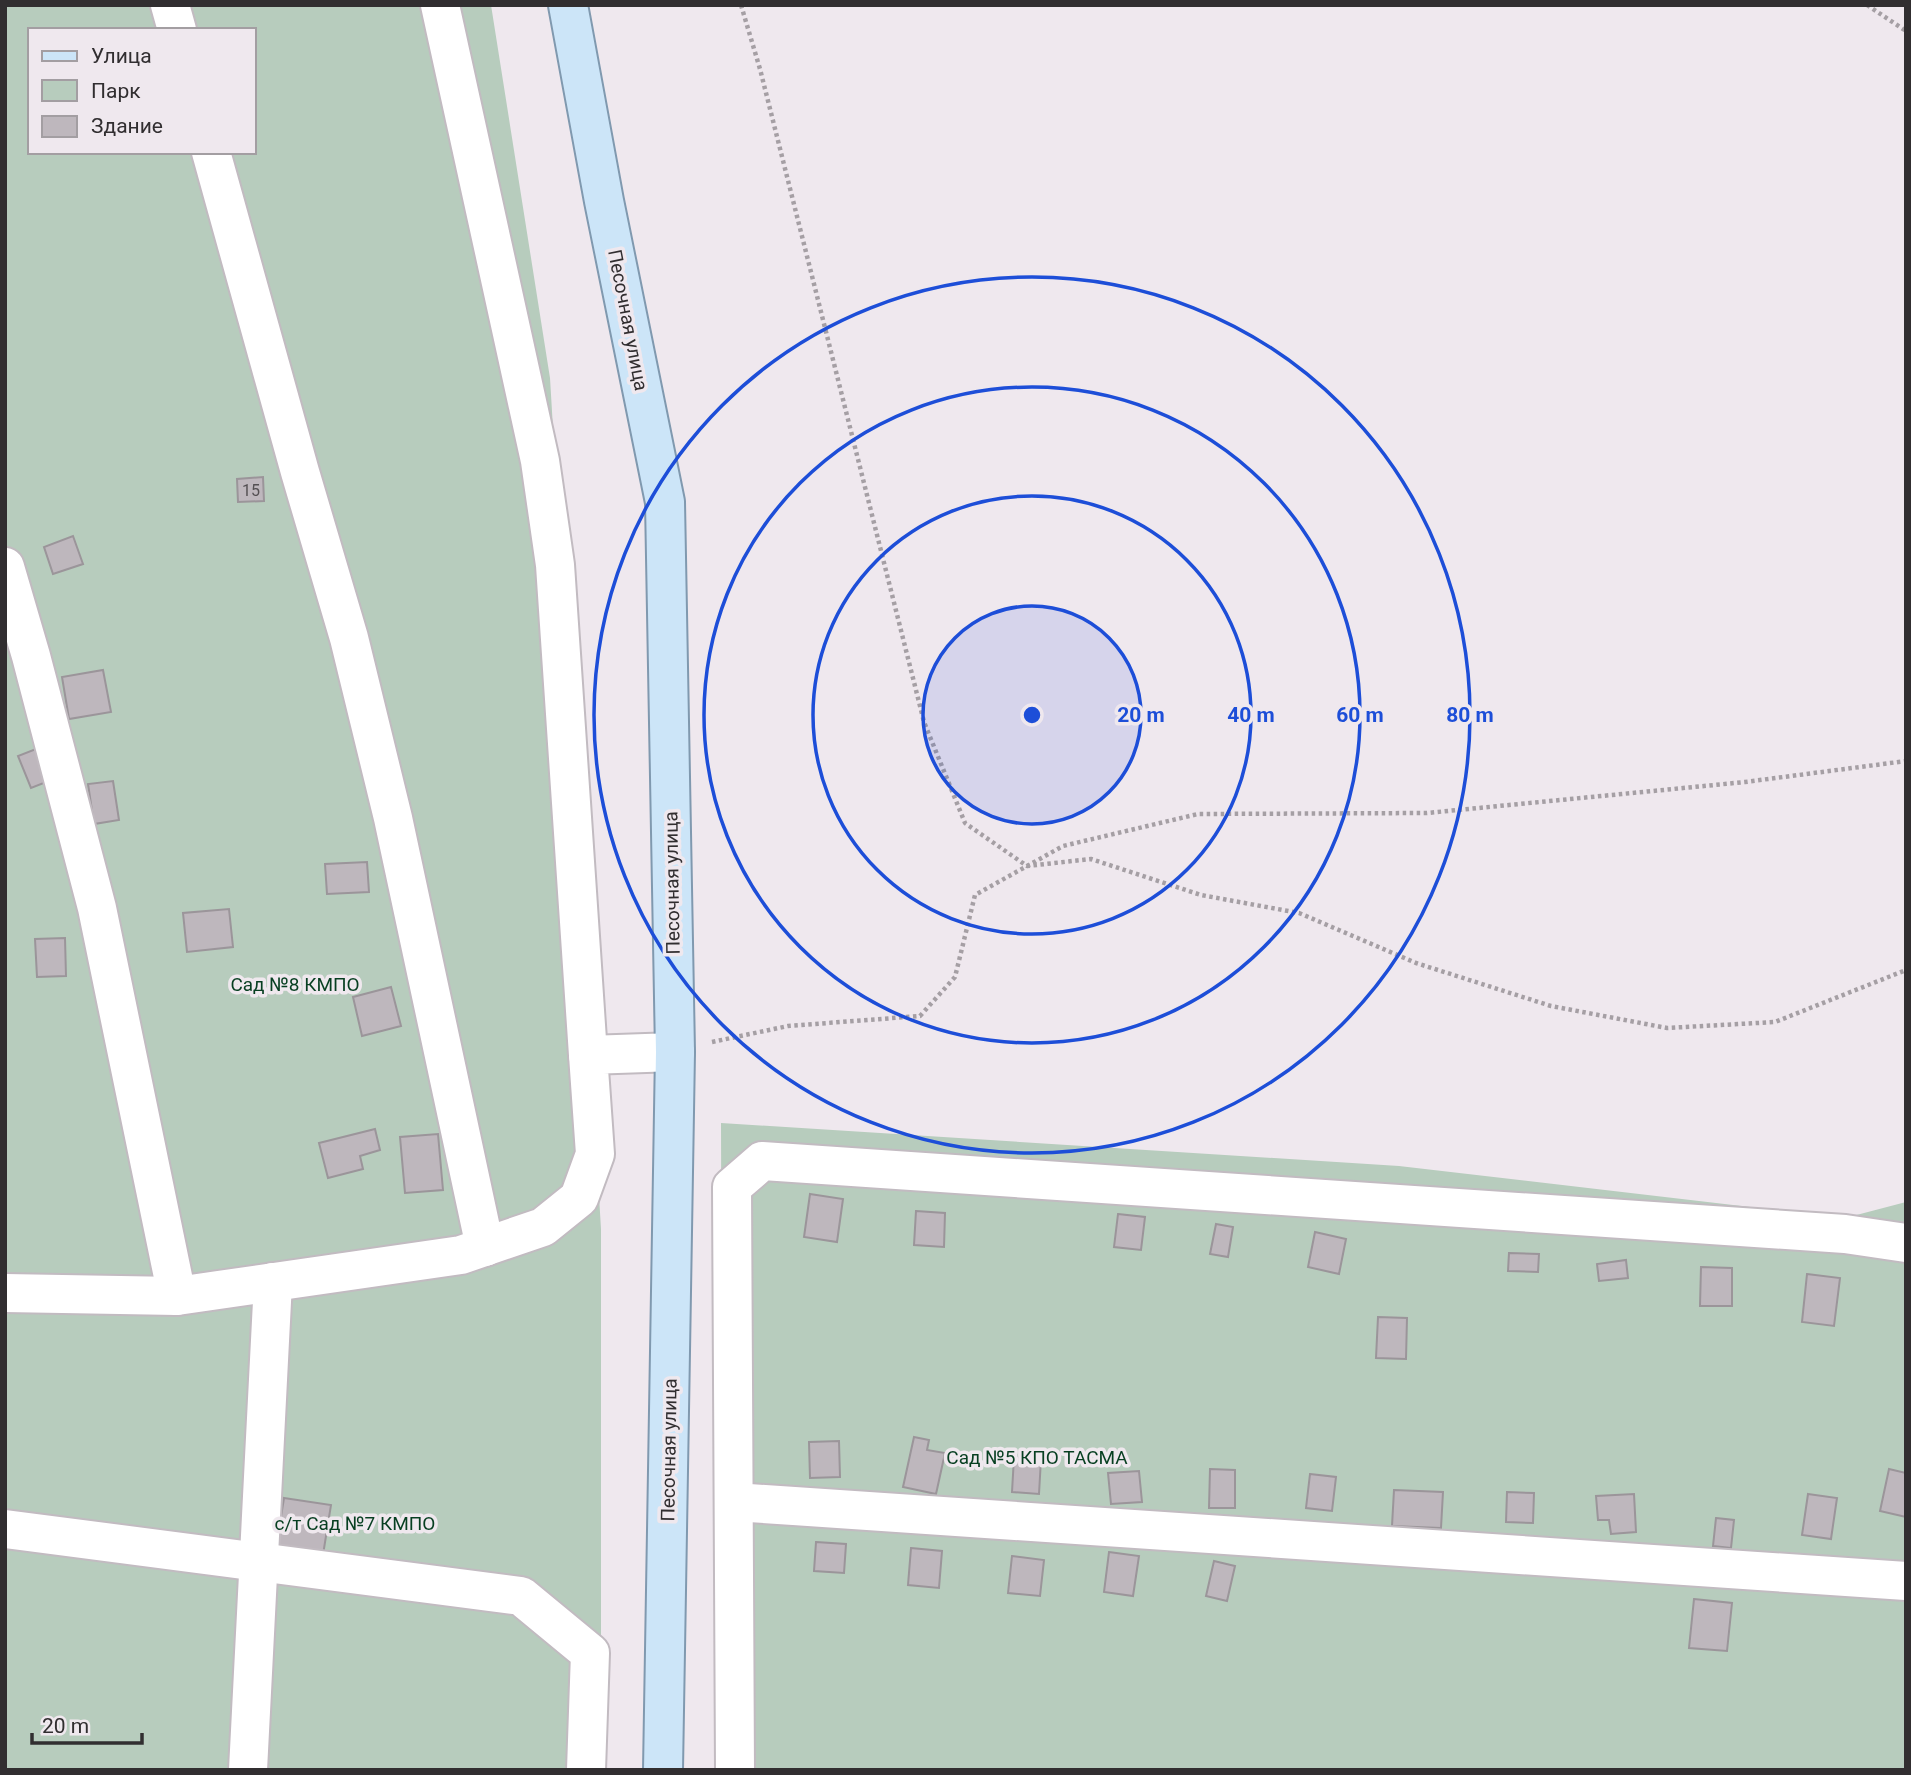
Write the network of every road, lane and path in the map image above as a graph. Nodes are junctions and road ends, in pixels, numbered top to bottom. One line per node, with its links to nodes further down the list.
1 (170, 5): 6 (lane)
2 (440, 5): 14 (lane)
3 (568, 5): 13 (main road, Песочная улица)
4 (741, 5): 11 (path)
5 (1867, 5): 7 (path)
6 (176, 28)
7 (1906, 31)
8 (212, 154): 16 (lane)
9 (5, 567): 19 (lane)
10 (1906, 761): 11 (path)
11 (1027, 866): 12 (path); 13 (path)
12 (1906, 970)
13 (675, 1052): 14 (lane); 26 (main road, Песочная улица)
14 (588, 1055): 16 (lane)
15 (1906, 1243): 20 (lane)
16 (485, 1247): 17 (lane)
17 (273, 1282): 19 (lane); 22 (lane)
18 (5, 1293): 19 (lane)
19 (177, 1296)
20 (734, 1502): 23 (lane); 27 (lane)
21 (5, 1529): 22 (lane)
22 (259, 1561): 24 (lane); 25 (lane)
23 (1906, 1581)
24 (248, 1770)
25 (586, 1770)
26 (663, 1770)
27 (735, 1770)

